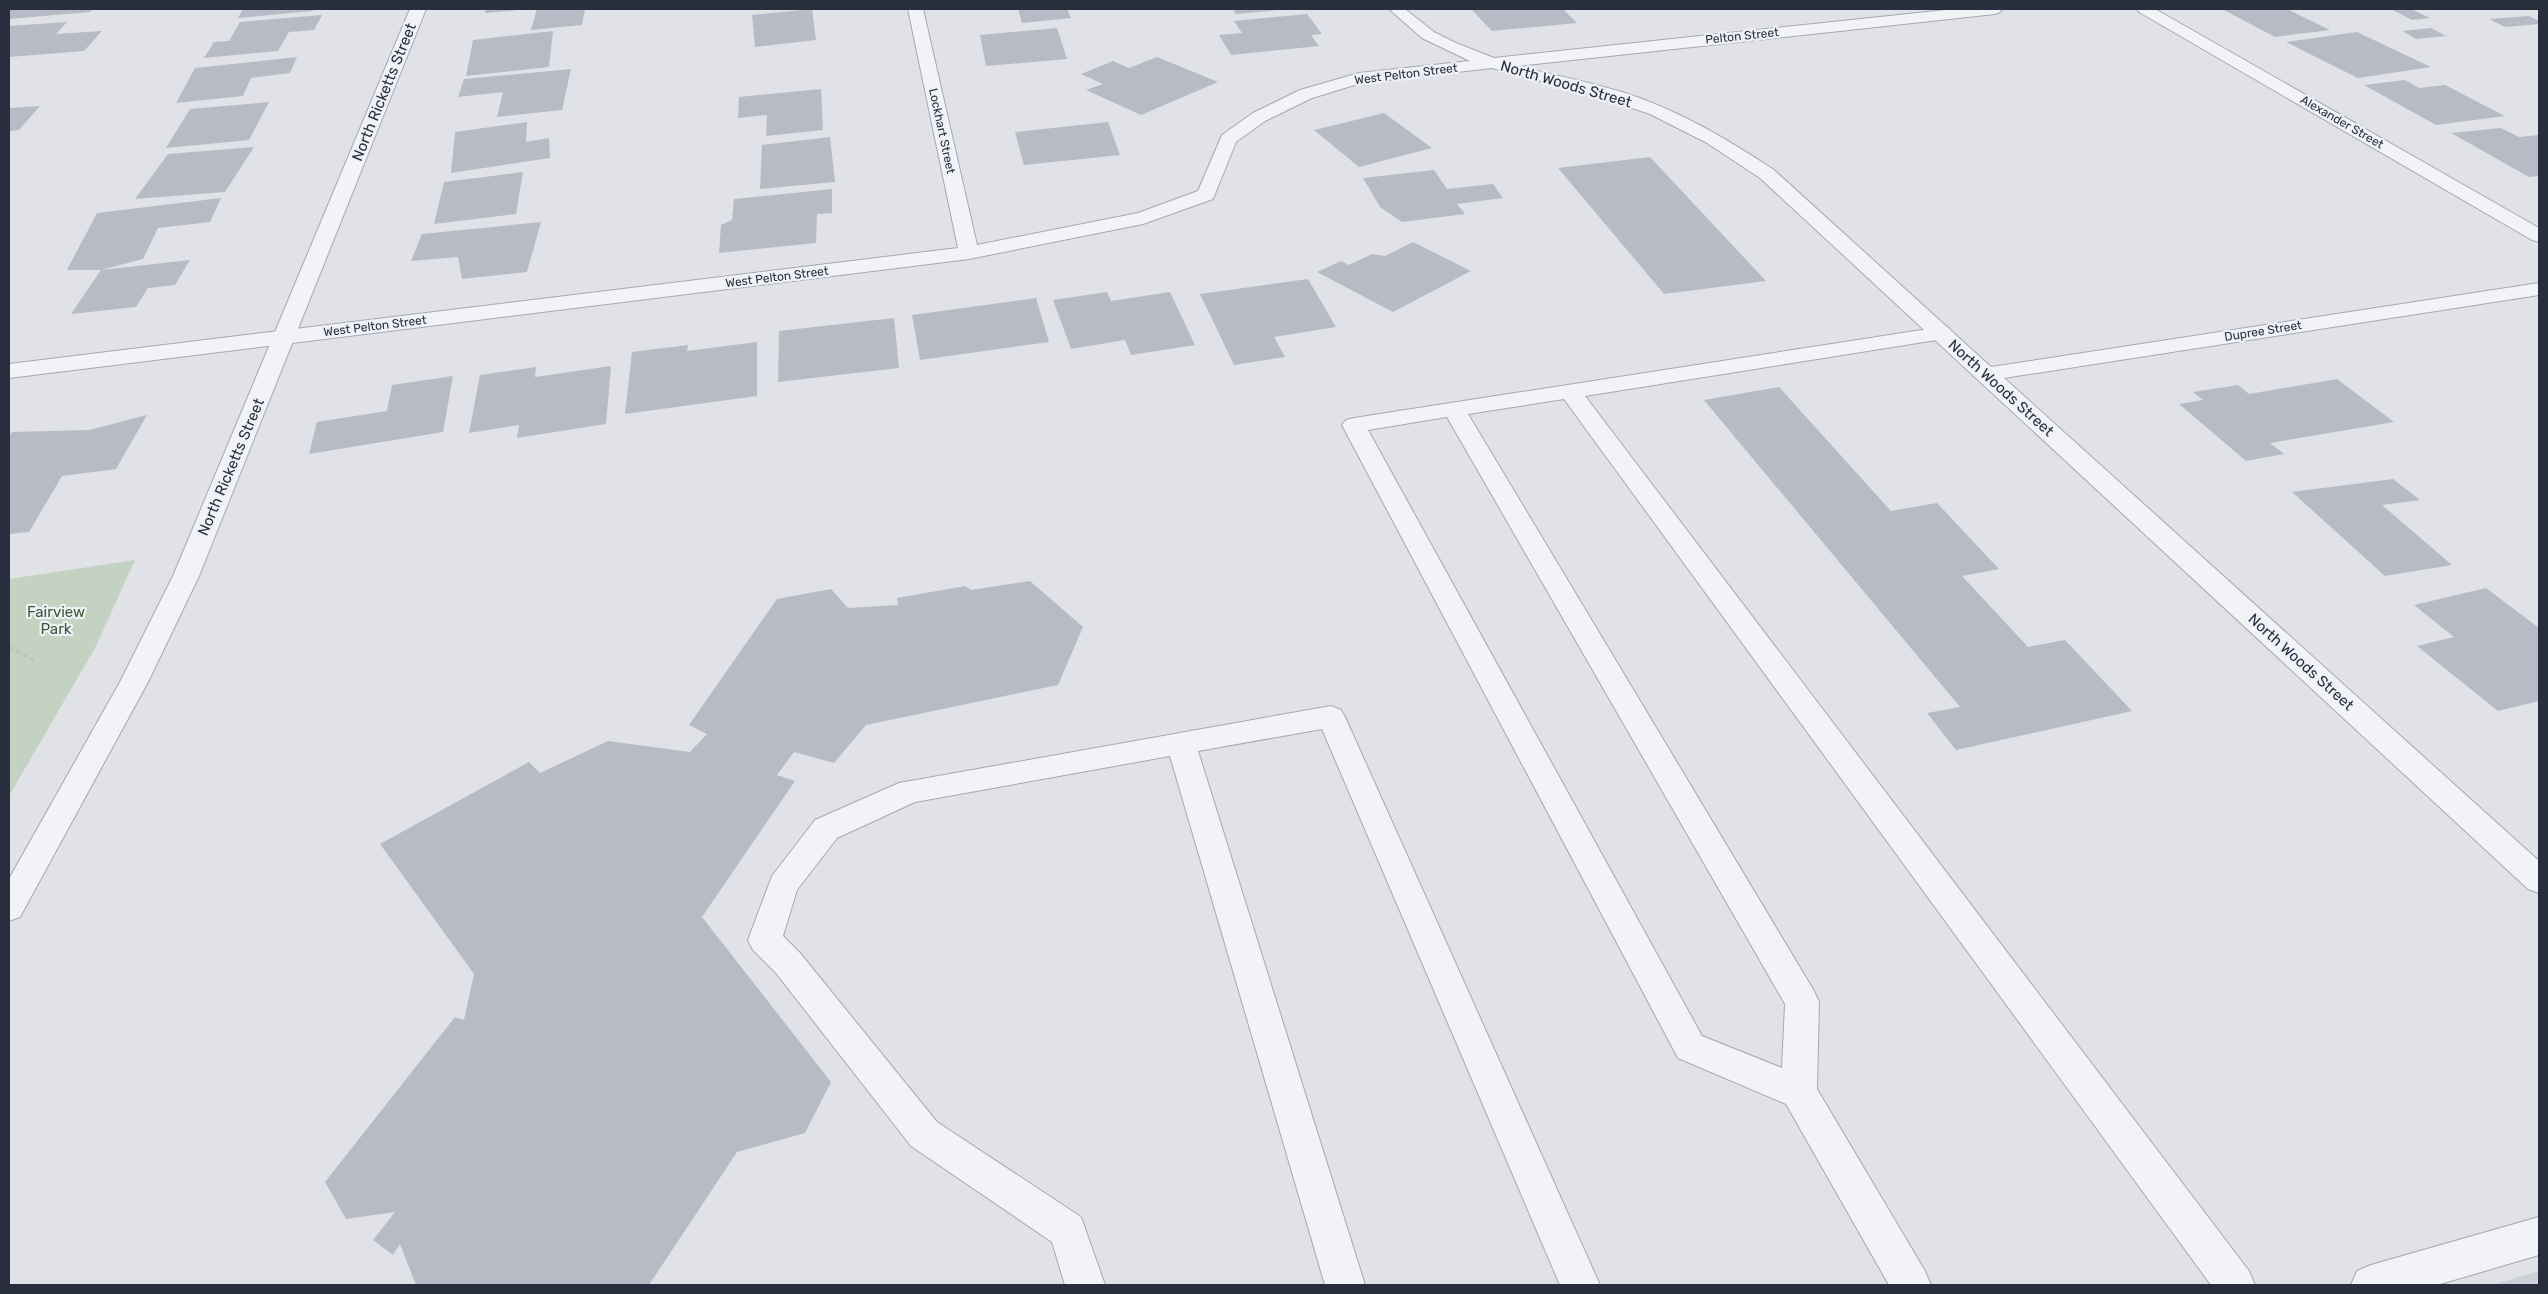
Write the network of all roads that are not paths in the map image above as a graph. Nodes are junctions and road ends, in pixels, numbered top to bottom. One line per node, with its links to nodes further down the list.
1 (418, 9): 11 (street, North Ricketts Street)
2 (915, 9): 8 (street, Lockhart Street)
3 (1396, 9): 6 (street, North Woods Street)
4 (1995, 9): 6 (street, Pelton Street)
5 (2144, 9): 7 (street, Alexander Street)
6 (1489, 63): 8 (street, West Pelton Street); 10 (street, North Woods Street)
7 (2539, 236)
8 (969, 254): 11 (street, West Pelton Street)
9 (2539, 289): 13 (street, Dupree Street)
10 (1941, 333): 13 (street, North Woods Street); 14 (street)
11 (285, 337): 12 (street, West Pelton Street); 18 (street, North Ricketts Street)
12 (9, 371)
13 (1986, 374): 17 (street, North Woods Street)
14 (1570, 392): 15 (street); 25 (street)
15 (1454, 410): 19 (street); 19 (street)
16 (1181, 743): 21 (street); 22 (street); 23 (street)
17 (2539, 880)
18 (9, 908)
19 (1799, 1092): 24 (street)
20 (2539, 1236): 26 (street)
21 (1085, 1285)
22 (1345, 1285)
23 (1580, 1285)
24 (1911, 1285)
25 (2235, 1285)
26 (2371, 1285)

